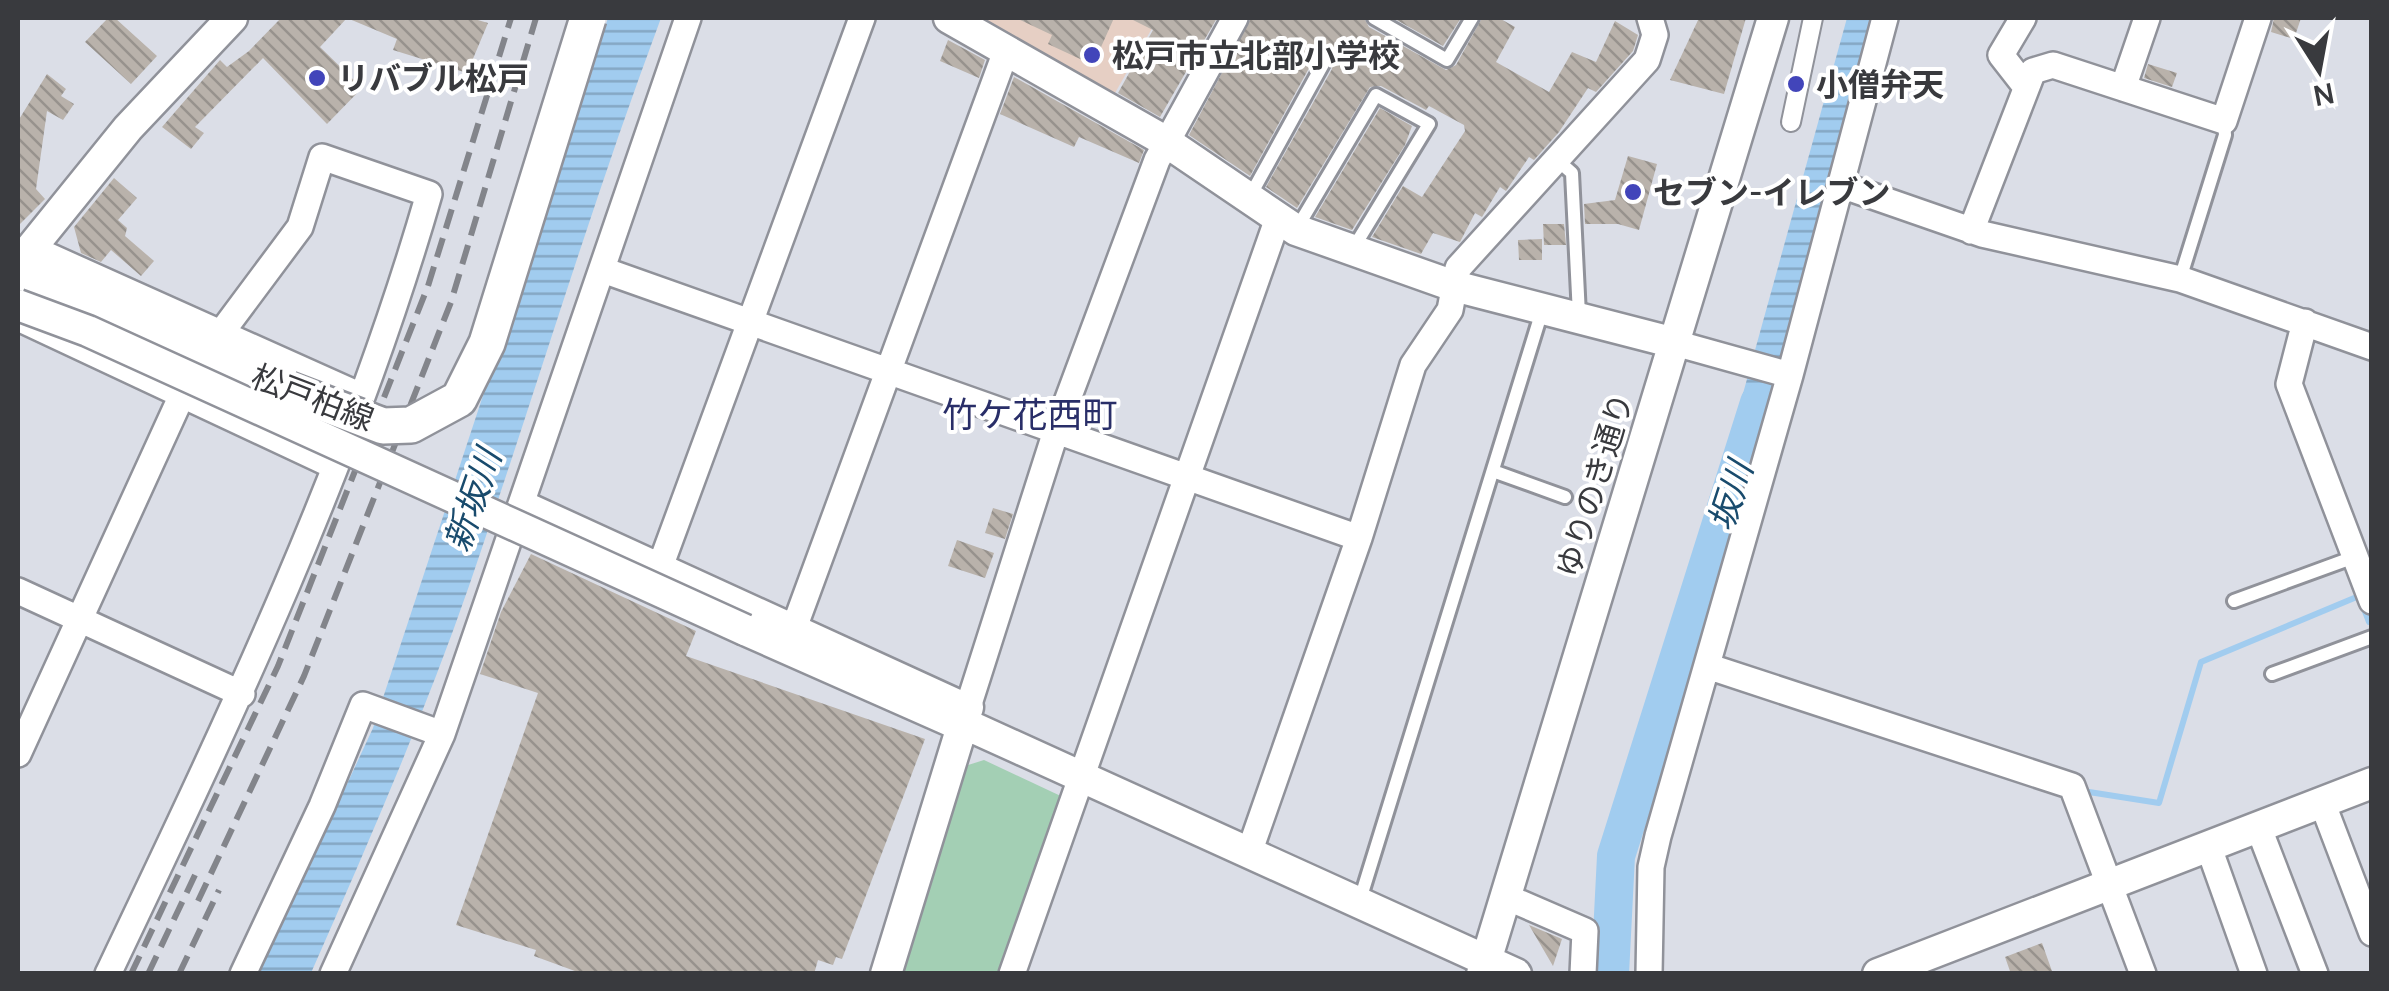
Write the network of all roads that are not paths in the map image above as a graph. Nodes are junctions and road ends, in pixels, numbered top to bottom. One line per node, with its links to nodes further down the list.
1 (232, 18): 29 (street)
2 (588, 18): 29 (main road, 松戸柏線, bridge)
3 (688, 18): 30 (street)
4 (862, 18): 37 (street)
5 (949, 18): 16 (street)
6 (1235, 18): 22 (street)
7 (1374, 18): 8 (lane)
8 (1472, 18)
9 (1650, 18): 23 (street)
10 (1773, 18): 40 (street, ゆりのき通り)
11 (1813, 18): 20 (street)
12 (1885, 18): 24 (street)
13 (2023, 18): 18 (street)
14 (2147, 18): 19 (street)
15 (2258, 18): 21 (street)
16 (1006, 51): 22 (street); 42 (street)
17 (1323, 64): 25 (lane)
18 (2026, 87): 19 (street); 27 (street)
19 (2123, 88): 21 (street)
20 (1791, 122)
21 (2224, 122): 31 (lane)
22 (1165, 141): 25 (street); 46 (street)
23 (1555, 157): 32 (street); 36 (lane)
24 (1841, 185): 27 (street); 43 (street)
25 (1248, 200): 26 (street)
26 (1286, 226): 28 (street); 28 (lane); 49 (street)
27 (1971, 230): 31 (street)
28 (1351, 253): 32 (street)
29 (22, 261): 39 (street)
30 (603, 270): 37 (street); 51 (street)
31 (2180, 279): 38 (street)
32 (1454, 286): 34 (street); 52 (street)
33 (18, 305): 64 (street, bridge)
34 (1543, 309): 36 (street); 48 (lane)
35 (18, 318): 44 (street)
36 (1579, 318): 40 (street)
37 (748, 322): 42 (street); 54 (street)
38 (2304, 322): 41 (street); 53 (street)
39 (221, 334): 45 (street); 45 (street)
40 (1675, 342): 43 (street); 74 (street, ゆりのき通り)
41 (2372, 347)
42 (887, 370): 46 (street); 59 (street)
43 (1787, 374): 61 (street)
44 (182, 395): 47 (street); 58 (street)
45 (361, 396): 47 (street)
46 (1056, 431): 49 (street); 64 (street)
47 (334, 466): 63 (street)
48 (1493, 471): 50 (lane); 75 (lane)
49 (1188, 478): 52 (street); 67 (street)
50 (1565, 497)
51 (522, 503): 54 (street); 65 (street)
52 (1359, 538): 72 (street)
53 (2357, 556): 56 (lane); 57 (street)
54 (660, 568): 59 (street)
55 (18, 591): 58 (street)
56 (2234, 601)
57 (2372, 602)
58 (78, 620): 63 (street); 66 (street)
59 (794, 628): 64 (street)
60 (2372, 637): 62 (lane)
61 (1707, 666): 73 (street); 85 (street)
62 (2272, 674)
63 (242, 694): 78 (street)
64 (964, 719): 67 (street); 81 (street)
65 (442, 734): 79 (street); 80 (street)
66 (18, 754)
67 (1081, 777): 72 (street); 82 (street)
68 (2372, 782): 69 (street)
69 (2322, 802): 70 (street); 76 (street)
70 (2258, 826): 71 (street); 89 (street)
71 (2208, 845): 73 (street); 88 (street)
72 (1250, 852): 75 (street)
73 (2109, 883): 86 (street); 87 (street)
74 (1504, 896): 77 (street, ゆりのき通り); 84 (street)
75 (1359, 902): 77 (street)
76 (2372, 933)
77 (1484, 968): 83 (street)
78 (108, 974)
79 (243, 974)
80 (333, 974)
81 (886, 974)
82 (1012, 974)
83 (1516, 974)
84 (1584, 974)
85 (1648, 974)
86 (1878, 974)
87 (2144, 974)
88 (2254, 974)
89 (2315, 974)

